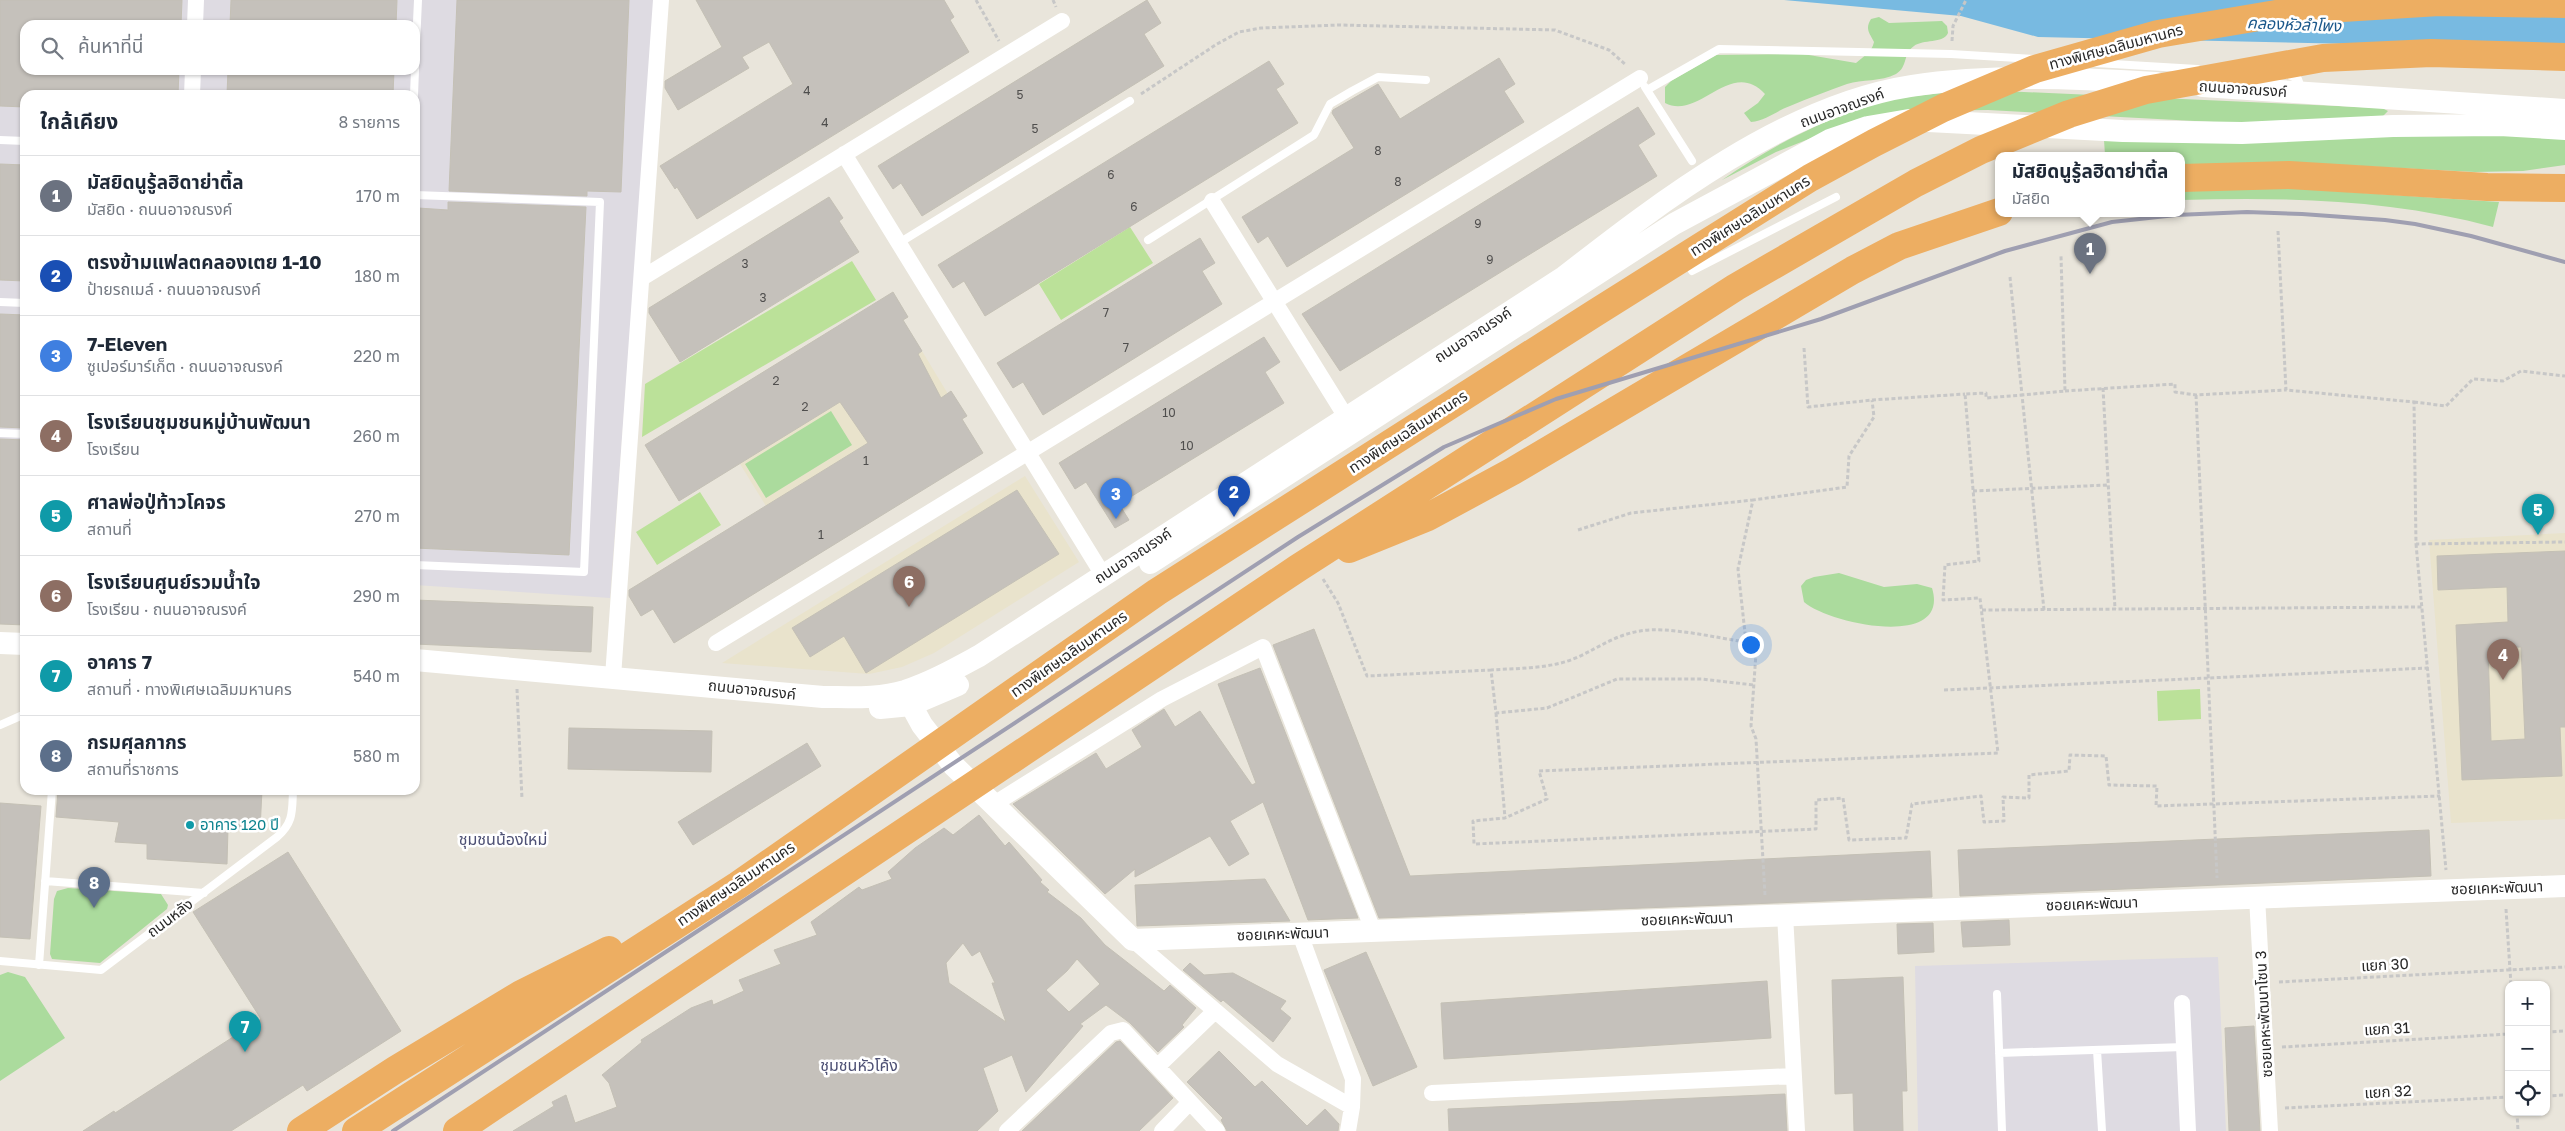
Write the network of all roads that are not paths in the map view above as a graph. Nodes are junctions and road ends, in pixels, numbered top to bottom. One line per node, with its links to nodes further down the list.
1 (196, 0): 5 (street)
2 (418, 0): 6 (lane)
3 (661, 0): 32 (street)
4 (2565, 4): 58 (highway, ทางพิเศษเฉลิมมหานคร)
5 (195, 20)
6 (417, 20)
7 (1062, 21): 21 (street)
8 (2565, 57): 41 (highway)
9 (193, 75): 13 (street)
10 (415, 75): 14 (lane)
11 (1426, 80): 27 (lane)
12 (1643, 84): 15 (lane); 22 (lane); 33 (street)
13 (192, 90)
14 (414, 90)
15 (2302, 92): 17 (main road, ถนนอาจณรงค์); 36 (main road, ถนนอาจณรงค์)
16 (1130, 102): 30 (lane)
17 (2565, 110)
18 (2565, 129): 36 (main road, ถนนอาจณรงค์)
19 (0, 140): 20 (lane)
20 (20, 141)
21 (844, 154): 30 (street); 32 (street)
22 (1692, 161)
23 (2185, 178): 24 (highway)
24 (2565, 188)
25 (420, 195): 40 (lane)
26 (1836, 197): 31 (lane)
27 (1212, 201): 29 (lane); 33 (street)
28 (1995, 213): 41 (highway)
29 (1148, 240)
30 (898, 243): 39 (street)
31 (1692, 271)
32 (642, 278): 50 (street)
33 (1274, 301): 36 (street); 39 (street)
34 (0, 302): 35 (lane)
35 (20, 303)
36 (1350, 424): 42 (main road, ถนนอาจณรงค์); 51 (main road, ถนนอาจณรงค์)
37 (0, 432): 38 (lane)
38 (20, 434)
39 (1028, 452): 42 (street); 44 (street)
40 (420, 565)
41 (1309, 570): 81 (highway)
42 (1103, 575): 51 (main road, ถนนอาจณรงค์)
43 (0, 643): 45 (main road)
44 (716, 643)
45 (20, 644)
46 (0, 658): 47 (main road)
47 (20, 659)
48 (420, 660): 50 (main road, ถนนอาจณรงค์)
49 (420, 676): 51 (main road, ถนนอาจณรงค์)
50 (613, 676): 51 (main road, ถนนอาจณรงค์)
51 (907, 698): 56 (main road)
52 (20, 716): 53 (lane)
53 (0, 725)
54 (52, 795): 57 (lane)
55 (293, 795): 60 (lane, ถนนหลัง)
56 (994, 804): 63 (street); 65 (main road)
57 (45, 881): 60 (lane); 67 (lane)
58 (738, 885): 79 (highway); 80 (highway, ทางพิเศษเฉลิมมหานคร)
59 (2565, 886): 61 (main road, ซอยเคหะพัฒนา)
60 (204, 893): 67 (lane, ถนนหลัง)
61 (2256, 897): 62 (main road, ซอยเคหะพัฒนา); 90 (street, ซอยเคหะพัฒนาโซน 3)
62 (1776, 915): 63 (main road, ซอยเคหะพัฒนา); 75 (street)
63 (1373, 930): 64 (main road, ซอยเคหะพัฒนา)
64 (1300, 934): 65 (main road, ซอยเคหะพัฒนา); 78 (street)
65 (1133, 940): 70 (street)
66 (0, 961): 67 (lane, ถนนหลัง)
67 (39, 965)
68 (1997, 994): 73 (lane)
69 (2182, 1003): 71 (street)
70 (1215, 1011): 74 (street); 78 (street)
71 (2184, 1047): 72 (lane); 89 (street)
72 (2097, 1050): 73 (lane); 88 (lane)
73 (1999, 1053): 87 (lane)
74 (1158, 1066): 77 (street); 82 (street)
75 (1793, 1076): 76 (street); 86 (street)
76 (1432, 1093)
77 (1190, 1102): 83 (street); 84 (street)
78 (1352, 1108): 85 (street)
79 (301, 1131)
80 (356, 1131)
81 (457, 1131)
82 (1007, 1131)
83 (1162, 1131)
84 (1217, 1131)
85 (1348, 1131)
86 (1797, 1131)
87 (2002, 1131)
88 (2102, 1131)
89 (2188, 1131)
90 (2270, 1131)

